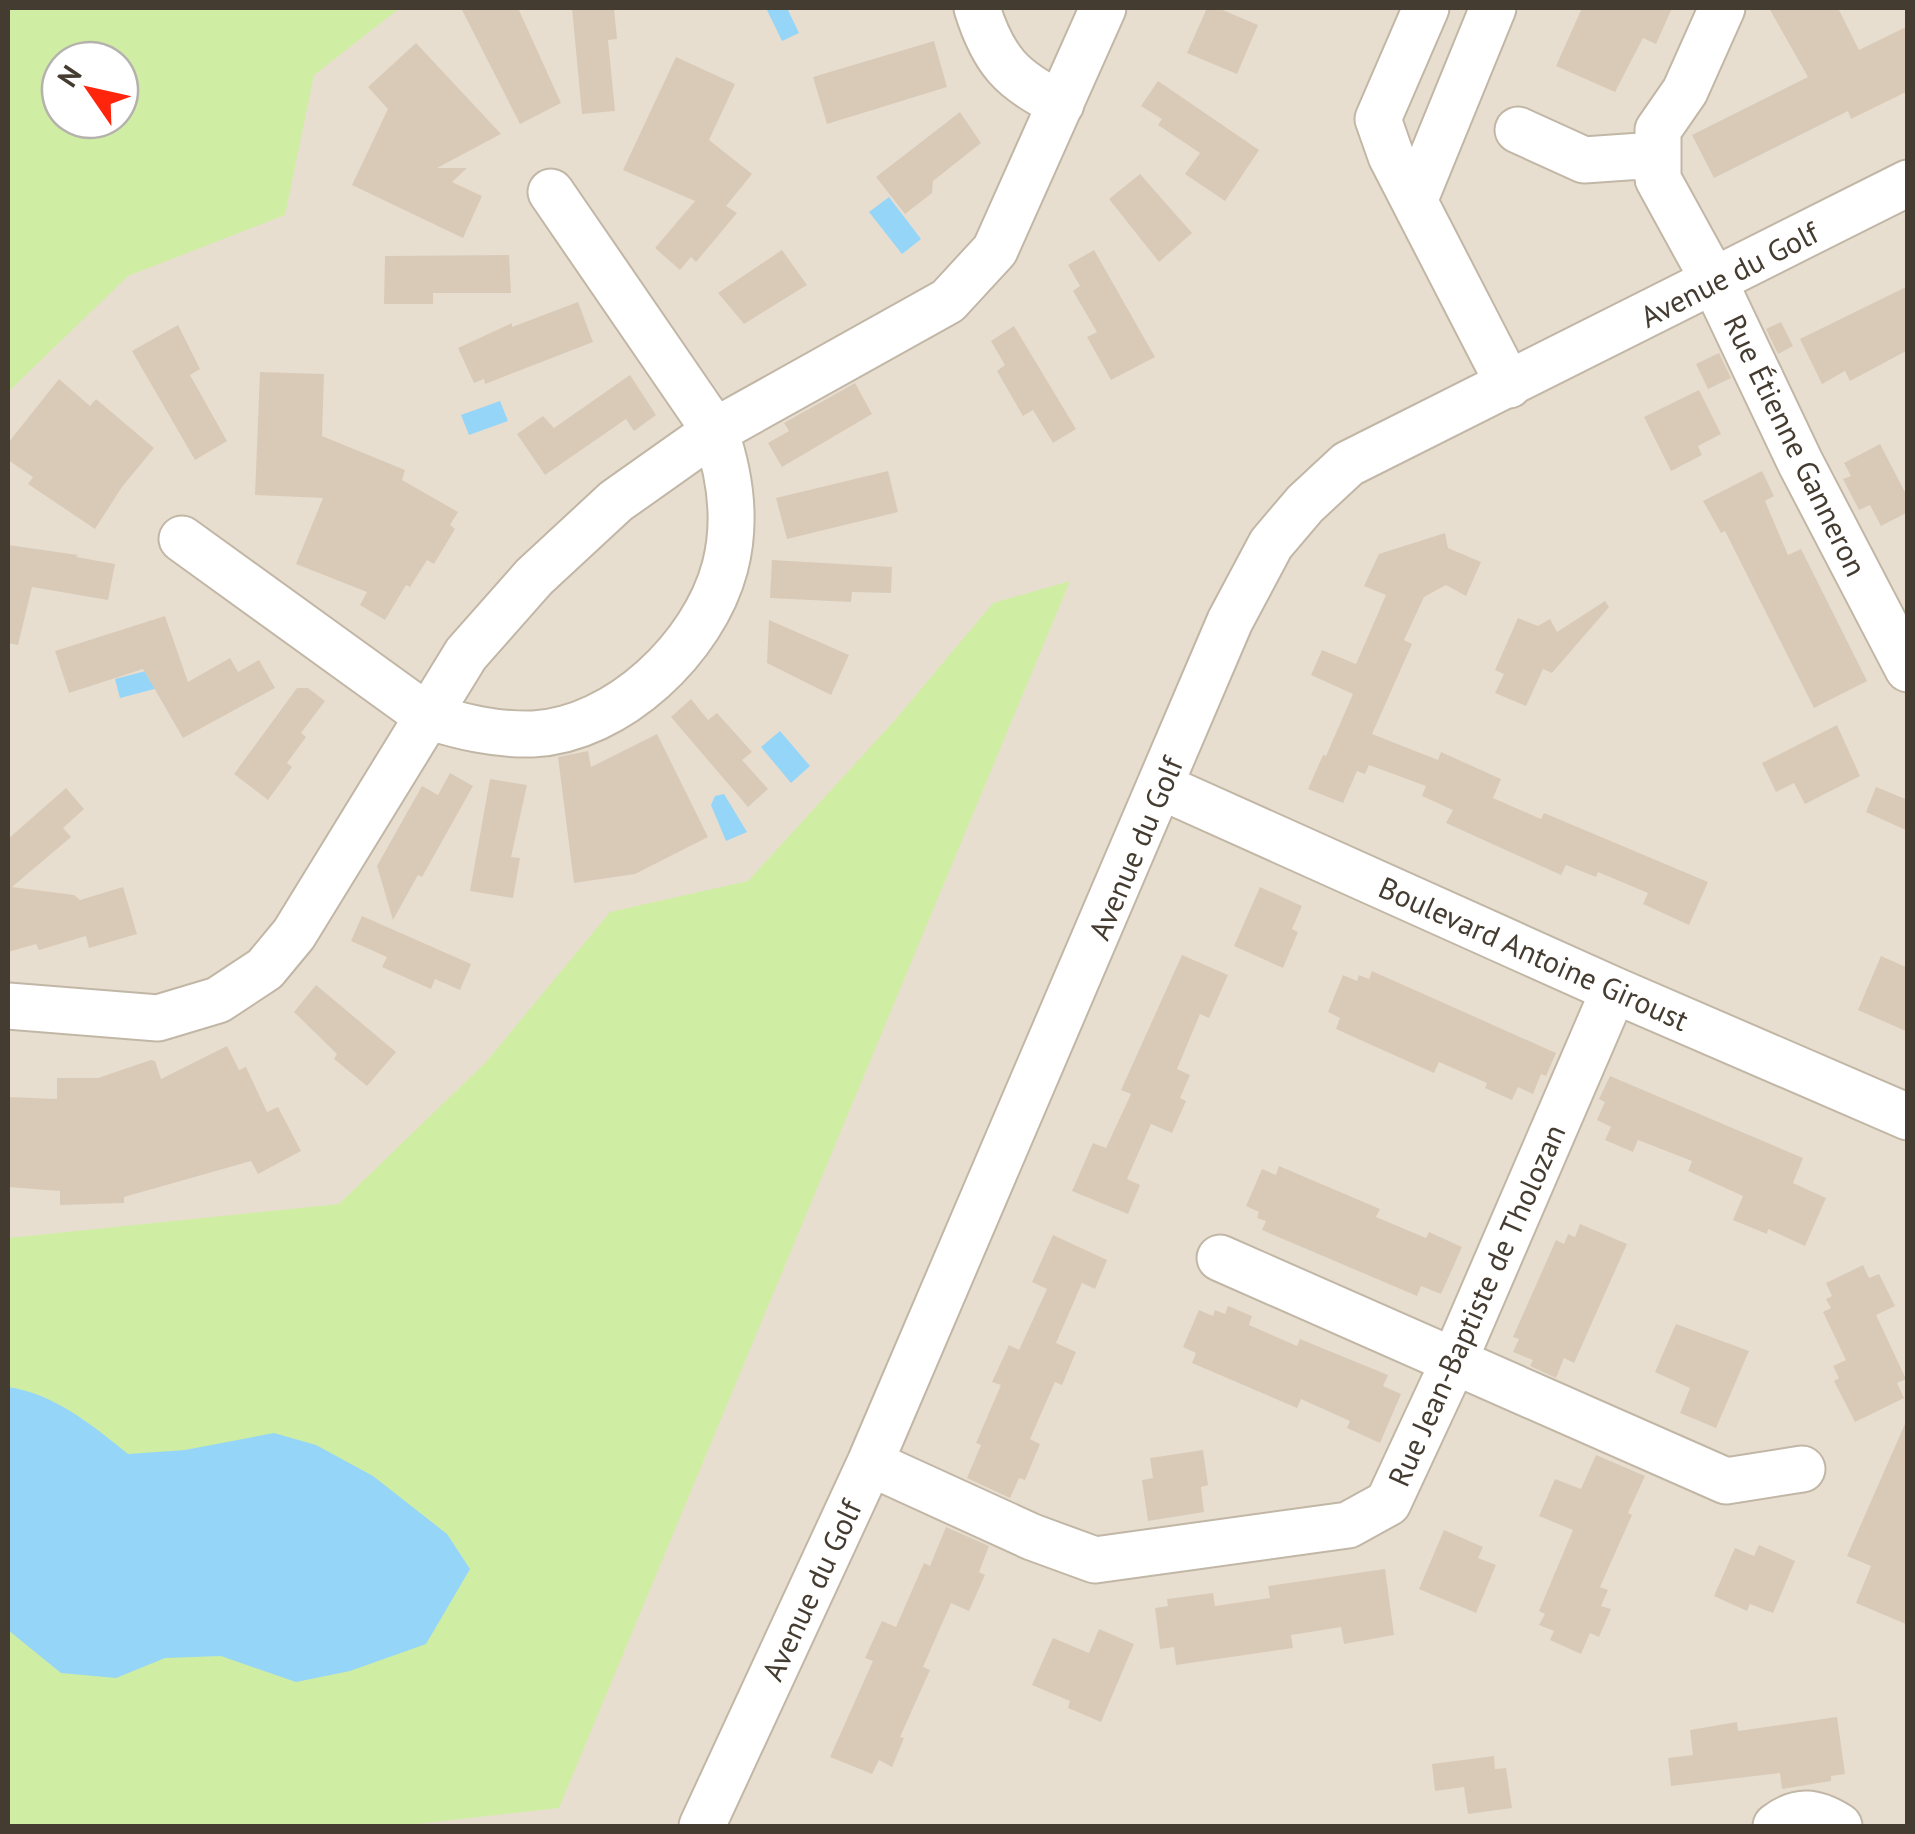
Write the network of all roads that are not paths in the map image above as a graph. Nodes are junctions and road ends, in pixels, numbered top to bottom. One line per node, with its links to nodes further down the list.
1 (978, 8): 6 (street)
2 (1102, 8): 6 (street)
3 (1426, 8): 11 (street)
4 (1493, 8): 11 (street)
5 (1722, 8): 8 (street)
6 (1061, 104): 14 (street)
7 (1518, 130): 8 (street)
8 (1656, 155): 12 (street, Rue Étienne Ganneron)
9 (1908, 183): 12 (street, Avenue du Golf)
10 (550, 192): 14 (street)
11 (1415, 198): 13 (street)
12 (1714, 281): 13 (street, Avenue du Golf); 16 (street, Rue Étienne Ganneron)
13 (1509, 384): 19 (street, Avenue du Golf)
14 (714, 431): 18 (street); 18 (street)
15 (182, 539): 18 (street)
16 (1894, 606): 17 (street, Rue Étienne Ganneron)
17 (1908, 669)
18 (427, 716): 21 (street)
19 (1162, 787): 20 (street, Boulevard Antoine Giroust); 25 (street, Avenue du Golf)
20 (1614, 990): 22 (street, Boulevard Antoine Giroust); 24 (street, Rue Jean-Baptiste de Tholozan)
21 (8, 1006)
22 (1908, 1116)
23 (1220, 1258): 24 (street)
24 (1454, 1361): 25 (street, Rue Jean-Baptiste de Tholozan); 26 (street)
25 (870, 1463): 27 (street, Avenue du Golf)
26 (1802, 1469)
27 (702, 1826)
28 (1776, 1826): 29 (street)
29 (1839, 1826)

